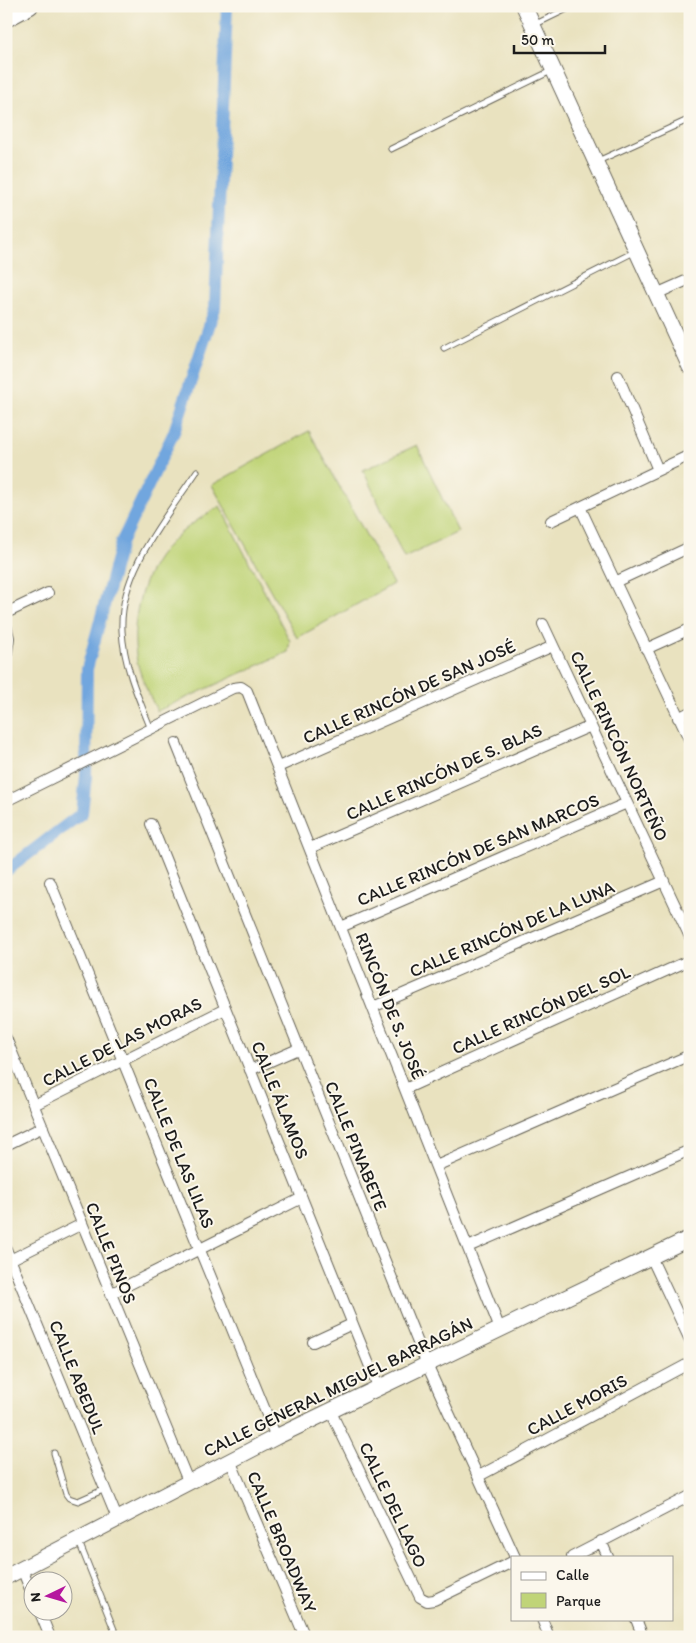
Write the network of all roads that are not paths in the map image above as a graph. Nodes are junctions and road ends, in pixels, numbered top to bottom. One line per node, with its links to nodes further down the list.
1 (30, 6): 4 (main road)
2 (524, 6): 5 (main road)
3 (573, 6): 5 (lane)
4 (6, 19)
5 (533, 26): 6 (main road)
6 (554, 70): 8 (lane); 9 (main road)
7 (690, 118): 9 (lane)
8 (391, 149)
9 (596, 162): 10 (main road)
10 (636, 250): 12 (main road); 13 (lane)
11 (690, 279): 12 (street)
12 (656, 294): 14 (main road)
13 (444, 348)
14 (689, 364)
15 (618, 376): 17 (street)
16 (690, 455): 17 (street)
17 (658, 470): 19 (street)
18 (197, 471): 34 (lane)
19 (580, 507): 20 (street); 22 (street)
20 (550, 521)
21 (690, 547): 22 (street)
22 (615, 582): 29 (street)
23 (48, 593): 24 (street)
24 (6, 613)
25 (543, 624): 28 (street, CALLE RINCÓN NORTEÑO)
26 (6, 625): 30 (street)
27 (690, 629): 29 (street)
28 (554, 646): 33 (street, CALLE RINCÓN NORTEÑO); 37 (street, CALLE RINCÓN DE SAN JOSÉ)
29 (646, 649): 32 (street)
30 (6, 659)
31 (690, 712): 32 (street)
32 (678, 718): 35 (street)
33 (591, 726): 39 (street, CALLE RINCÓN NORTEÑO); 41 (street, CALLE RINCÓN DE S. BLAS)
34 (151, 730): 37 (street, RINCÓN DE S. JOSÉ); 38 (street)
35 (690, 741)
36 (176, 743): 50 (street, CALLE PINABETE)
37 (278, 767): 41 (street, RINCÓN DE S. JOSÉ)
38 (7, 801)
39 (627, 803): 42 (street, CALLE RINCÓN NORTEÑO); 44 (street, CALLE RINCÓN DE SAN MARCOS)
40 (151, 824): 48 (street, CALLE ÁLAMOS)
41 (310, 848): 44 (street, RINCÓN DE S. JOSÉ)
42 (664, 881): 45 (street, CALLE RINCÓN NORTEÑO); 47 (street, CALLE RINCÓN DE LA LUNA)
43 (50, 882): 53 (street, CALLE DE LAS LILAS)
44 (341, 927): 47 (street, RINCÓN DE S. JOSÉ)
45 (690, 937)
46 (690, 960): 55 (street, CALLE RINCÓN DEL SOL)
47 (373, 1007): 55 (street, RINCÓN DE S. JOSÉ)
48 (225, 1009): 53 (street, CALLE DE LAS MORAS); 54 (street, CALLE ÁLAMOS)
49 (6, 1038): 52 (street, CALLE PINOS)
50 (298, 1049): 54 (street); 75 (street, CALLE PINABETE)
51 (690, 1055): 60 (street)
52 (10, 1057): 56 (street, CALLE PINOS)
53 (123, 1060): 56 (street, CALLE DE LAS MORAS); 66 (street, CALLE DE LAS LILAS)
54 (250, 1070): 61 (street, CALLE ÁLAMOS)
55 (405, 1089): 60 (street, RINCÓN DE S. JOSÉ)
56 (34, 1105): 57 (street, CALLE PINOS)
57 (43, 1127): 58 (street); 62 (street, CALLE PINOS)
58 (6, 1145)
59 (690, 1150): 64 (street)
60 (436, 1166): 64 (street, RINCÓN DE S. JOSÉ)
61 (302, 1198): 66 (street); 70 (street, CALLE ÁLAMOS)
62 (82, 1224): 68 (street); 69 (street, CALLE PINOS)
63 (690, 1238): 67 (main road, CALLE GENERAL MIGUEL BARRAGÁN)
64 (468, 1247): 71 (street, RINCÓN DE S. JOSÉ)
65 (6, 1249): 68 (street, CALLE ABEDUL)
66 (200, 1249): 69 (street); 78 (street, CALLE DE LAS LILAS)
67 (651, 1257): 71 (main road, CALLE GENERAL MIGUEL BARRAGÁN); 72 (street)
68 (8, 1261): 83 (street, CALLE ABEDUL)
69 (110, 1294): 82 (street, CALLE PINOS)
70 (352, 1324): 73 (street); 76 (street, CALLE ÁLAMOS)
71 (500, 1330): 75 (main road, CALLE GENERAL MIGUEL BARRAGÁN)
72 (690, 1340)
73 (313, 1342)
74 (690, 1363): 81 (street, CALLE MORIS)
75 (427, 1365): 76 (main road, CALLE GENERAL MIGUEL BARRAGÁN); 81 (street, CALLE PINABETE)
76 (379, 1389): 77 (main road, CALLE GENERAL MIGUEL BARRAGÁN)
77 (331, 1412): 78 (main road, CALLE GENERAL MIGUEL BARRAGÁN); 91 (street, CALLE DEL LAGO)
78 (276, 1437): 80 (main road, CALLE GENERAL MIGUEL BARRAGÁN)
79 (54, 1453): 83 (lane)
80 (230, 1460): 82 (main road, CALLE GENERAL MIGUEL BARRAGÁN); 99 (street, CALLE BROADWAY)
81 (479, 1476): 88 (street, CALLE PINABETE)
82 (188, 1481): 85 (main road, CALLE GENERAL MIGUEL BARRAGÁN)
83 (105, 1489): 85 (street, CALLE ABEDUL)
84 (690, 1496): 87 (street)
85 (117, 1518): 86 (main road, CALLE GENERAL MIGUEL BARRAGÁN)
86 (78, 1539): 92 (main road, CALLE GENERAL MIGUEL BARRAGÁN); 98 (lane)
87 (601, 1542): 89 (street); 90 (street)
88 (515, 1556)
89 (574, 1556)
90 (608, 1556)
91 (511, 1562)
92 (22, 1569): 93 (main road, CALLE GENERAL MIGUEL BARRAGÁN)
93 (6, 1577)
94 (43, 1620): 97 (street)
95 (542, 1620): 100 (street)
96 (636, 1620): 101 (street)
97 (50, 1637)
98 (117, 1637)
99 (305, 1637)
100 (549, 1637)
101 (643, 1637)

